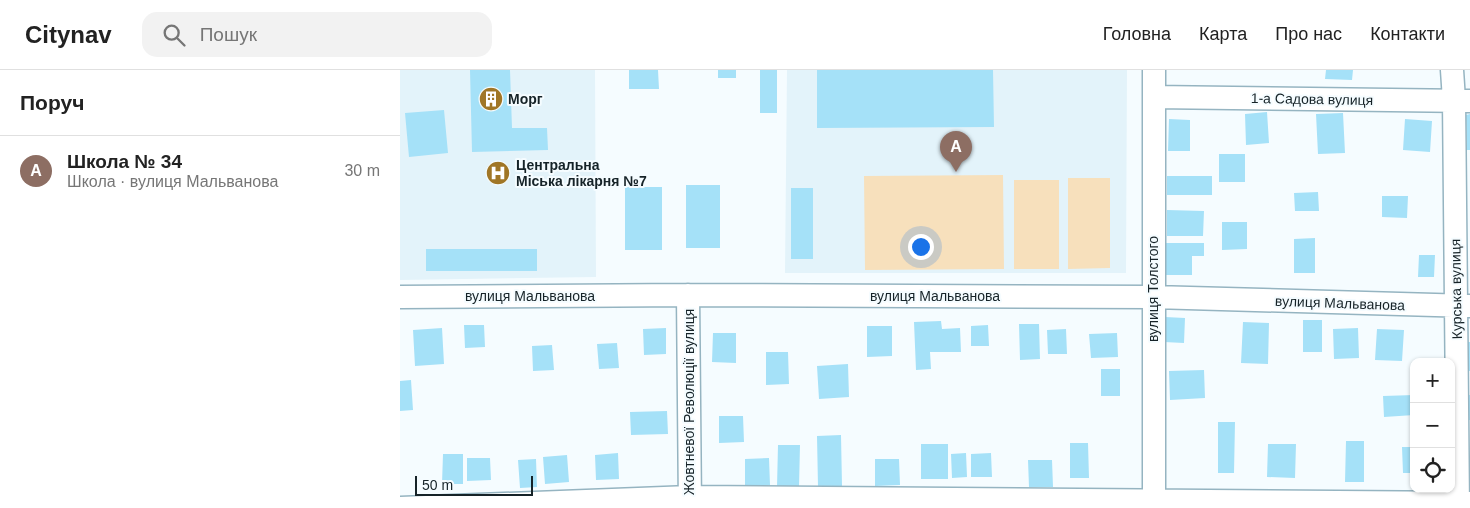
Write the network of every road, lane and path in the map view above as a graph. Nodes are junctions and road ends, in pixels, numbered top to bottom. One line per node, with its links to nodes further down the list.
1 (1154, 70): 3 (street, вулиця Толстого)
2 (1452, 70): 4 (street, Курська вулиця)
3 (1154, 97): 4 (street, 1-а Садова вулиця); 7 (street, вулиця Толстого)
4 (1462, 101): 8 (street, Курська вулиця)
5 (688, 295): 6 (street, вулиця Мальванова); 7 (street, вулиця Мальванова); 9 (street, Жовтневої Революції вулиця)
6 (400, 297)
7 (1153, 297): 8 (street, вулиця Мальванова); 10 (street, вулиця Толстого)
8 (1463, 306): 11 (street, Курська вулиця)
9 (690, 502): 10 (street); 12 (street)
10 (1154, 504): 11 (street)
11 (1462, 505)
12 (400, 508)

